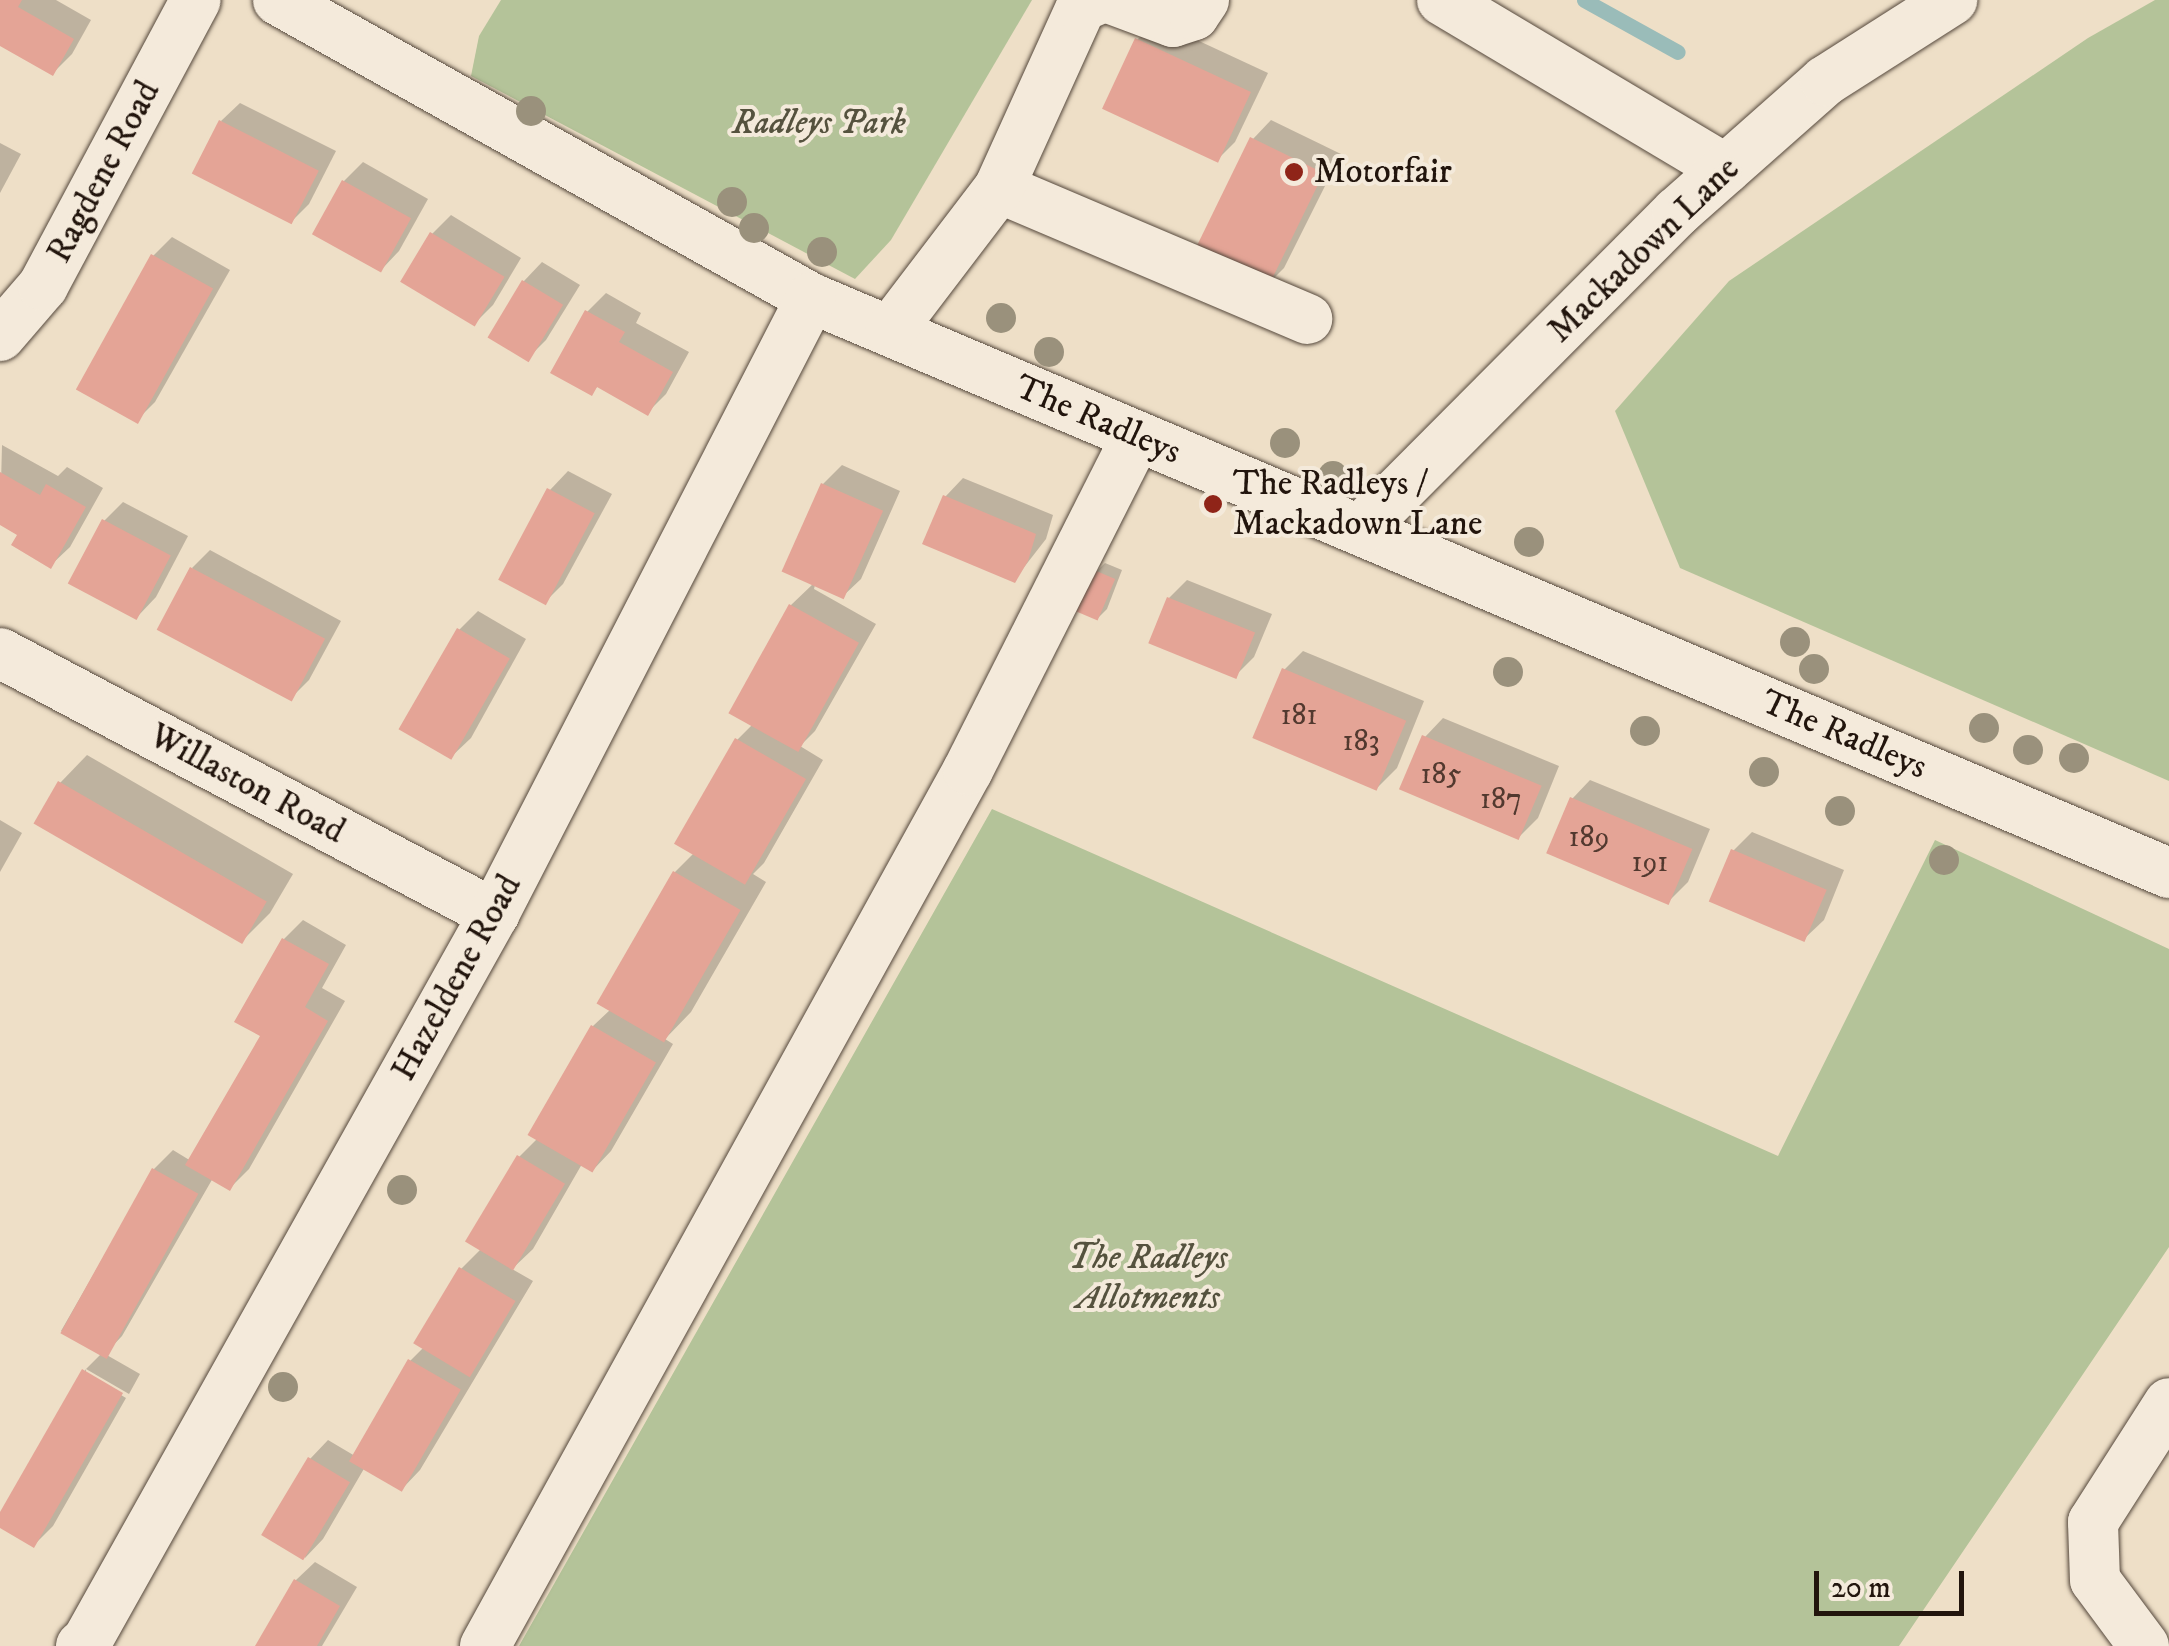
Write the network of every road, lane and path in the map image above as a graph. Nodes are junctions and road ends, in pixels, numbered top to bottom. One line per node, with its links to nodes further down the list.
1 (196, 0): 13 (street, Ragdene Road)
2 (278, 0): 10 (street, The Radleys)
3 (1097, 0): 9 (street)
4 (1114, 0): 5 (street)
5 (1204, 0)
6 (1442, 0): 8 (street)
7 (1952, 0): 8 (street, Mackadown Lane)
8 (1725, 170): 15 (street, Mackadown Lane)
9 (1000, 188): 11 (street); 12 (street)
10 (811, 298): 12 (street, The Radleys); 18 (street, Hazeldene Road)
11 (1307, 319)
12 (890, 330): 14 (street, The Radleys)
13 (0, 336)
14 (1136, 437): 15 (street, The Radleys); 21 (street)
15 (1360, 530): 17 (street, The Radleys)
16 (0, 653): 18 (street, Willaston Road)
17 (2169, 873)
18 (494, 914): 20 (street, Hazeldene Road)
19 (2169, 1402): 22 (street)
20 (80, 1646)
21 (486, 1646)
22 (2144, 1646)

